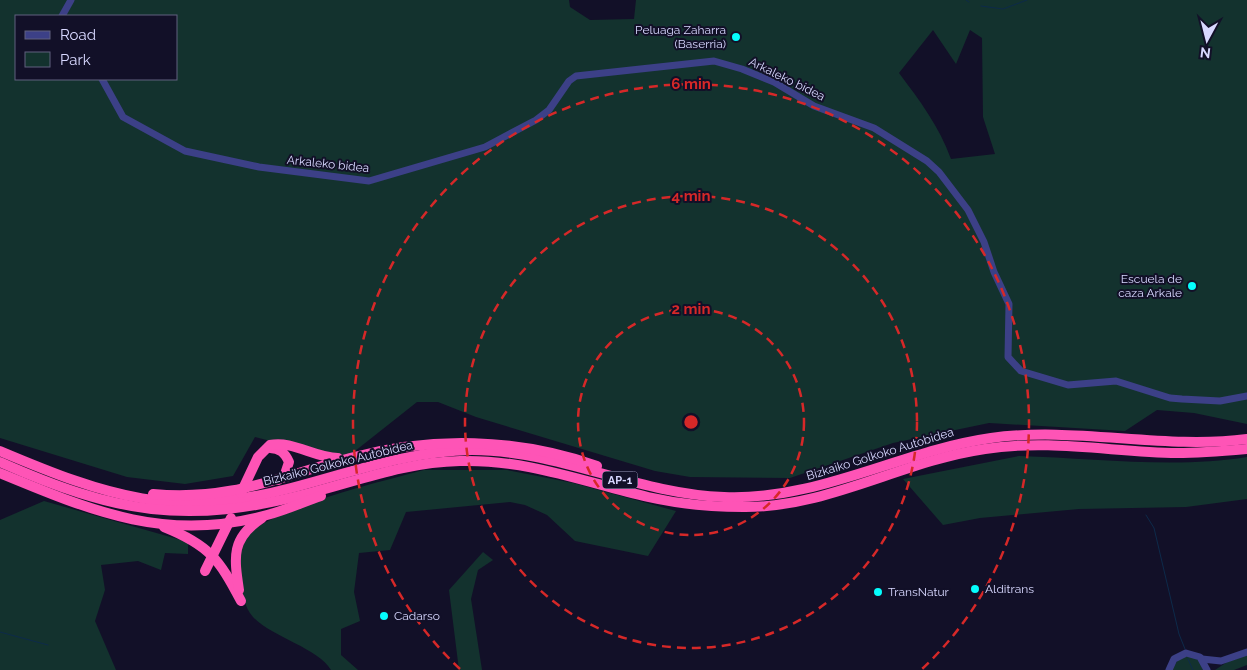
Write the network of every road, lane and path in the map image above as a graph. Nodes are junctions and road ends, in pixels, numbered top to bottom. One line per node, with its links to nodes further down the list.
1 (71, 0): 2 (street)
2 (63, 15)
3 (103, 80): 4 (street, Arkaleko bidea)
4 (1247, 396)
5 (1247, 440): 15 (highway, Bizkaiko Golkoko Autobidea / AP-1)
6 (1247, 449): 12 (highway, Bizkaiko Golkoko Autobidea / AP-1)
7 (0, 451): 14 (highway, Bizkaiko Golkoko Autobidea / AP-1)
8 (262, 451): 9 (highway); 13 (highway); 18 (highway)
9 (350, 458): 13 (highway); 15 (highway)
10 (0, 462): 12 (highway, Bizkaiko Golkoko Autobidea / AP-1)
11 (0, 473): 17 (highway)
12 (372, 474): 16 (highway)
13 (278, 481): 14 (highway)
14 (79, 483): 15 (highway, Bizkaiko Golkoko Autobidea / AP-1)
15 (667, 491)
16 (267, 515): 17 (highway); 17 (highway)
17 (158, 525)
18 (207, 568)
19 (1247, 652): 21 (street)
20 (1202, 659): 21 (street); 22 (street); 23 (street)
21 (1221, 661): 23 (street)
22 (1169, 670)
23 (1209, 670)

